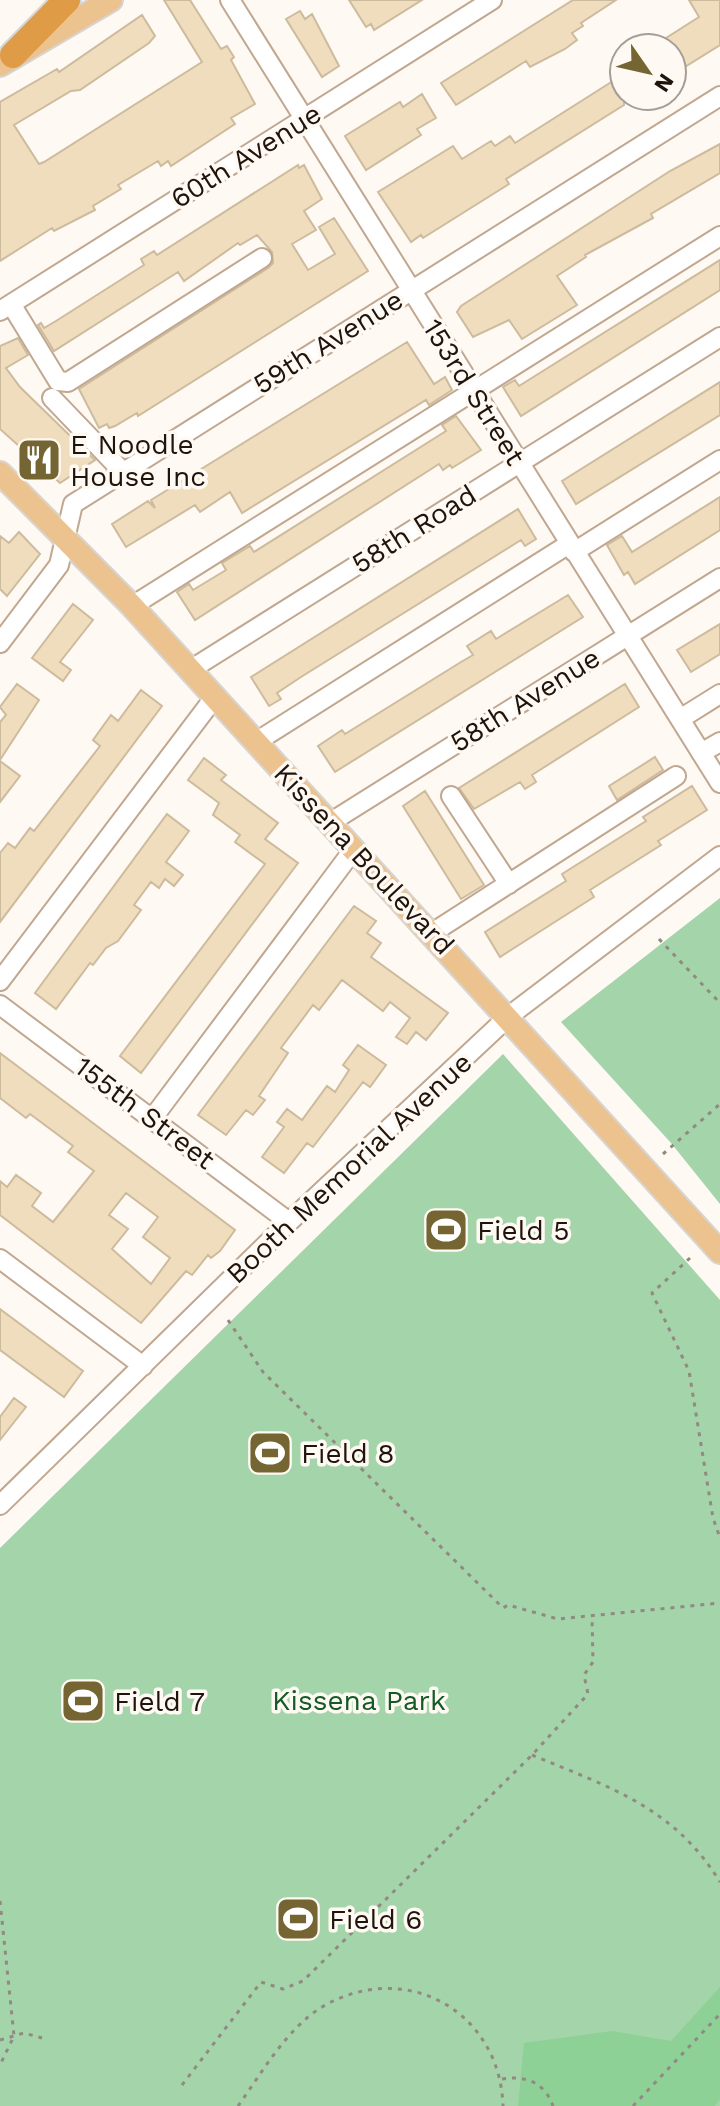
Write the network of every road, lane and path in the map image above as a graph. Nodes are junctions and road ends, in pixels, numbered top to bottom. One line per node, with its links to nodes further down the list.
1 (67, 0): 5 (highway)
2 (111, 0): 5 (main road)
3 (230, 0): 7 (street, 153rd Street)
4 (492, 0): 7 (street, 60th Avenue)
5 (7, 60)
6 (720, 96): 10 (street, 59th Avenue)
7 (304, 119): 10 (street, 153rd Street); 11 (street, 60th Avenue)
8 (720, 236): 13 (street)
9 (262, 258): 11 (street)
10 (411, 291): 13 (street, 153rd Street); 17 (street, 59th Avenue)
11 (5, 307)
12 (720, 337): 16 (street, 58th Road)
13 (473, 391): 16 (street, 153rd Street); 22 (street)
14 (52, 398): 17 (street)
15 (720, 460): 20 (street)
16 (519, 464): 20 (street, 153rd Street); 25 (street, 58th Road)
17 (122, 471): 19 (street, 59th Avenue)
18 (0, 473): 19 (main road, Kissena Boulevard)
19 (66, 538): 22 (main road, Kissena Boulevard); 24 (street, 59th Avenue)
20 (571, 548): 23 (street, 153rd Street); 29 (street)
21 (720, 578): 23 (street, 58th Avenue)
22 (132, 606): 25 (main road, Kissena Boulevard)
23 (627, 636): 28 (street, 153rd Street); 35 (street, 58th Avenue)
24 (0, 643)
25 (190, 670): 27 (main road, Kissena Boulevard)
26 (720, 694): 28 (street)
27 (214, 698): 29 (main road, Kissena Boulevard); 41 (street)
28 (680, 719): 31 (street, 153rd Street)
29 (256, 742): 35 (main road, Kissena Boulevard)
30 (720, 742): 31 (street)
31 (701, 753): 33 (street, 153rd Street)
32 (676, 776): 38 (street)
33 (720, 783)
34 (451, 796): 38 (street)
35 (331, 822): 36 (main road, Kissena Boulevard)
36 (354, 849): 39 (main road, Kissena Boulevard); 46 (street)
37 (720, 856): 44 (street, Booth Memorial Avenue)
38 (509, 884): 39 (street)
39 (432, 933): 44 (main road, Kissena Boulevard)
40 (659, 939): 42 (path)
41 (0, 981)
42 (720, 1003)
43 (0, 1005): 46 (street, 155th Street)
44 (509, 1016): 48 (street, Booth Memorial Avenue); 49 (main road, Kissena Boulevard)
45 (720, 1104): 47 (path)
46 (152, 1119): 48 (street, 155th Street)
47 (663, 1154)
48 (289, 1222): 53 (street, Booth Memorial Avenue)
49 (720, 1252)
50 (690, 1258): 55 (path)
51 (0, 1259): 53 (street)
52 (228, 1320): 57 (path)
53 (143, 1366): 54 (street, Booth Memorial Avenue)
54 (0, 1505)
55 (720, 1538)
56 (720, 1603): 57 (path)
57 (592, 1617): 58 (path)
58 (532, 1755): 59 (path); 67 (path)
59 (720, 1882)
60 (0, 1901): 62 (path)
61 (720, 2014): 71 (path)
62 (14, 2036): 63 (path); 64 (path); 65 (path)
63 (42, 2038)
64 (0, 2040)
65 (0, 2065)
66 (502, 2079): 68 (path); 69 (path); 70 (path)
67 (182, 2085)
68 (238, 2106)
69 (503, 2106)
70 (553, 2106)
71 (633, 2106)

